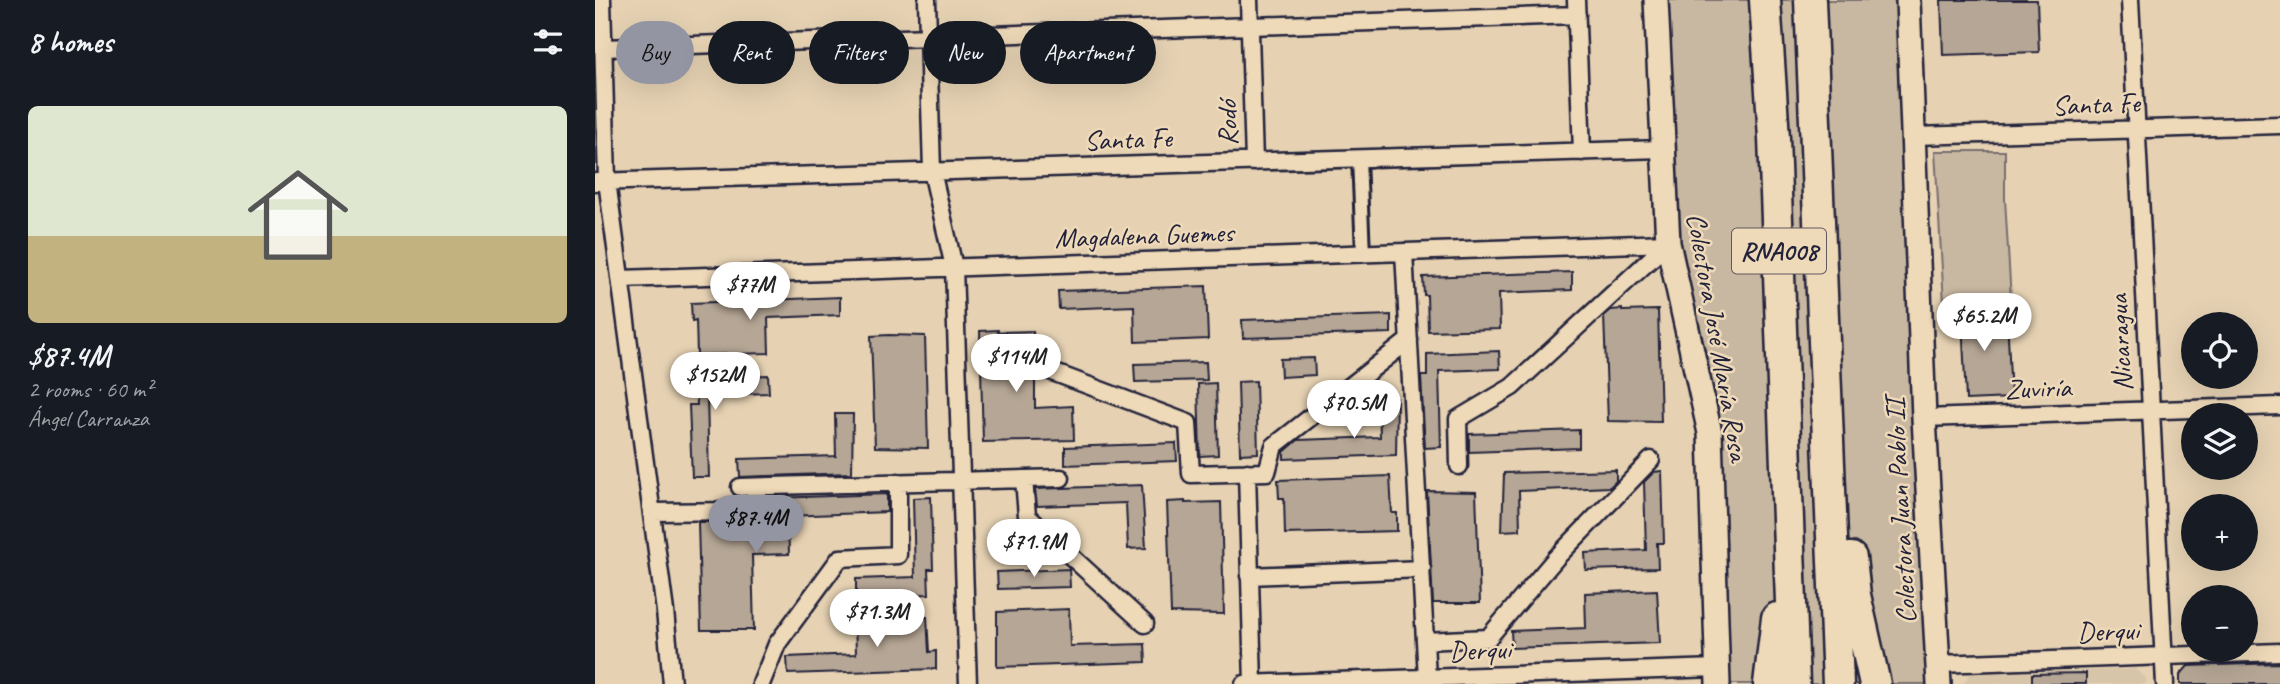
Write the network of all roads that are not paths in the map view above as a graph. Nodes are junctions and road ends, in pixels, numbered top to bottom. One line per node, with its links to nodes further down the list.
1 (601, 0): 14 (street)
2 (927, 0): 10 (street)
3 (1249, 0): 11 (street, Rodó)
4 (1656, 0): 19 (main road, Colectora José María Rosa)
5 (1765, 0): 44 (highway, RNA008)
6 (1810, 0): 31 (highway, RNA008)
7 (1908, 0): 18 (main road, Colectora Juan Pablo II)
8 (2130, 0): 17 (street, Nicaragua)
9 (1577, 8): 11 (street); 20 (street)
10 (928, 21)
11 (1250, 26): 12 (street); 22 (street, Rodó)
12 (1006, 34)
13 (923, 37): 14 (street)
14 (603, 48): 24 (street)
15 (929, 84): 23 (street)
16 (2280, 125): 17 (street, Santa Fe)
17 (2136, 129): 18 (street, Santa Fe); 34 (street, Nicaragua)
18 (1914, 136): 35 (main road, Colectora Juan Pablo II)
19 (1662, 149): 20 (street, Santa Fe); 25 (main road, Colectora José María Rosa)
20 (1582, 152): 21 (street, Santa Fe)
21 (1359, 158): 22 (street, Santa Fe); 27 (street)
22 (1254, 162): 23 (street, Santa Fe)
23 (932, 171): 24 (street, Santa Fe); 28 (street)
24 (601, 181): 29 (street)
25 (1668, 243): 26 (street, Magdalena Guemes); 37 (street); 54 (main road, Colectora José María Rosa)
26 (1405, 252): 27 (street, Magdalena Guemes); 30 (street)
27 (1363, 254): 28 (street, Magdalena Guemes)
28 (954, 267): 29 (street, Magdalena Guemes); 41 (street)
29 (621, 279): 46 (street)
30 (1409, 340): 38 (street); 47 (street)
31 (1826, 342): 63 (highway, RNA008); 64 (highway)
32 (1034, 365): 38 (street)
33 (2280, 406): 34 (street, Zuviría)
34 (2150, 410): 35 (street, Zuviría); 52 (street, Nicaragua)
35 (1924, 418): 53 (main road, Colectora Juan Pablo II)
36 (1651, 460): 50 (street)
37 (1459, 466)
38 (1247, 472): 48 (street)
39 (1061, 478): 40 (street)
40 (1024, 479): 41 (street); 49 (street)
41 (962, 481): 42 (street); 58 (street)
42 (898, 482): 43 (street); 57 (street)
43 (740, 486)
44 (1788, 503): 61 (highway); 62 (highway, RNA008)
45 (740, 511): 46 (street)
46 (652, 512): 56 (street)
47 (1422, 569): 48 (street); 50 (street)
48 (1248, 576): 60 (street)
49 (1145, 624)
50 (1425, 641): 55 (street)
51 (2280, 652): 52 (street, Derqui)
52 (2164, 656): 53 (street, Derqui); 65 (street, Nicaragua)
53 (1939, 674)
54 (1718, 676): 55 (street, Derqui)
55 (1427, 678): 60 (street, Derqui)
56 (672, 684)
57 (761, 684)
58 (968, 684)
59 (1244, 684): 60 (street, Derqui)
60 (1253, 684)
61 (1769, 684)
62 (1794, 684)
63 (1838, 684)
64 (1875, 684)
65 (2165, 684)

